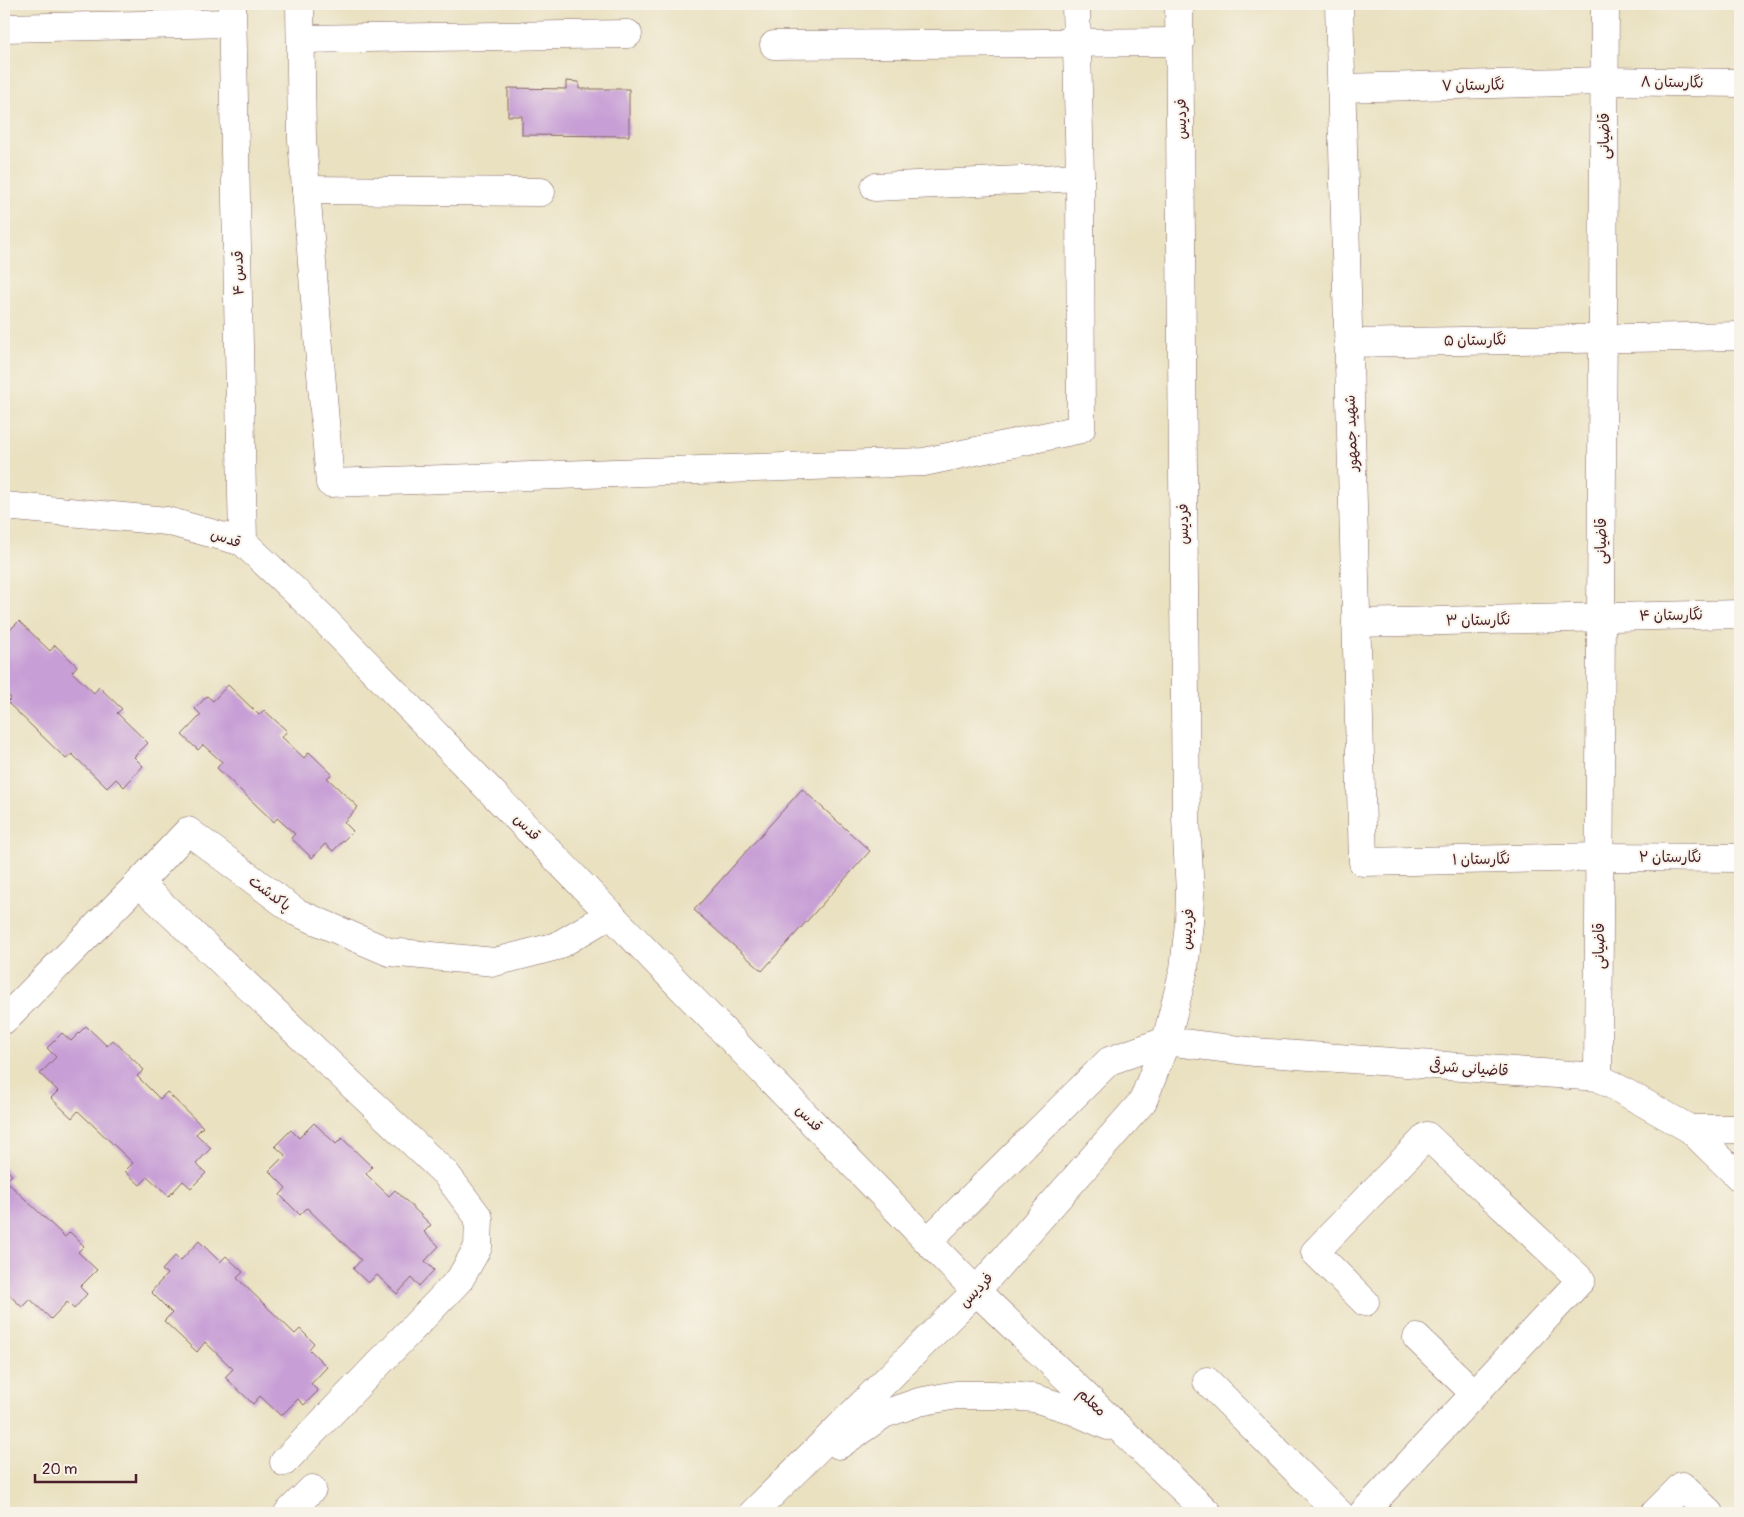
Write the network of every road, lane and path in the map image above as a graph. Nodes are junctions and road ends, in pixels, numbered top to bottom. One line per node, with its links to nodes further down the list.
1 (300, 4): 9 (street)
2 (1076, 4): 10 (street)
3 (1179, 4): 11 (street, فردیس)
4 (1339, 4): 15 (street, شهید جمهور)
5 (1605, 4): 13 (street, قاضیانی)
6 (232, 14): 7 (street); 24 (street, قدس ۴)
7 (4, 28)
8 (628, 34): 9 (street)
9 (301, 39): 18 (street)
10 (1076, 42): 11 (street); 12 (street); 16 (street)
11 (1180, 42): 34 (street, فردیس)
12 (774, 44)
13 (1604, 81): 14 (street, نگارستان ۸); 15 (street, نگارستان ۷); 21 (street, قاضیانی)
14 (1740, 83)
15 (1341, 88): 22 (street, شهید جمهور)
16 (1080, 177): 17 (street); 18 (street)
17 (875, 187)
18 (306, 190): 19 (street)
19 (541, 192)
20 (1740, 336): 21 (street, نگارستان ۵)
21 (1603, 337): 22 (street, نگارستان ۵); 26 (street, قاضیانی)
22 (1348, 343): 27 (street, شهید جمهور)
23 (4, 506): 24 (street, قدس)
24 (243, 542): 32 (street, قدس)
25 (1740, 614): 26 (street, نگارستان ۴)
26 (1601, 617): 27 (street, نگارستان ۳); 28 (street, قاضیانی)
27 (1356, 622): 30 (street, شهید جمهور)
28 (1600, 857): 29 (street, نگارستان ۲); 30 (street, نگارستان ۱); 35 (street, قاضیانی)
29 (1740, 858)
30 (1363, 862)
31 (139, 883): 32 (street, پاکدشت); 33 (street, پاکدشت); 47 (street)
32 (611, 914): 39 (street, قدس)
33 (4, 1020)
34 (1166, 1042): 35 (street, قاضیانی شرقی); 39 (street); 40 (street, فردیس)
35 (1598, 1077): 36 (street, قاضیانی شرقی)
36 (1690, 1129): 37 (street); 38 (street, قاضیانی شرقی)
37 (1740, 1129)
38 (1740, 1178)
39 (928, 1241): 40 (street, قدس)
40 (976, 1290): 45 (street, معلم); 46 (street, فردیس)
41 (1365, 1302): 44 (street)
42 (1417, 1338): 44 (street)
43 (1207, 1381): 49 (street)
44 (1475, 1394): 53 (street)
45 (1131, 1439): 46 (street); 52 (street, معلم)
46 (818, 1448): 51 (street, فردیس)
47 (284, 1462)
48 (312, 1488): 50 (street)
49 (1327, 1509)
50 (288, 1513)
51 (753, 1513)
52 (1208, 1513)
53 (1364, 1513)
54 (1655, 1513): 55 (street)
55 (1710, 1513)

